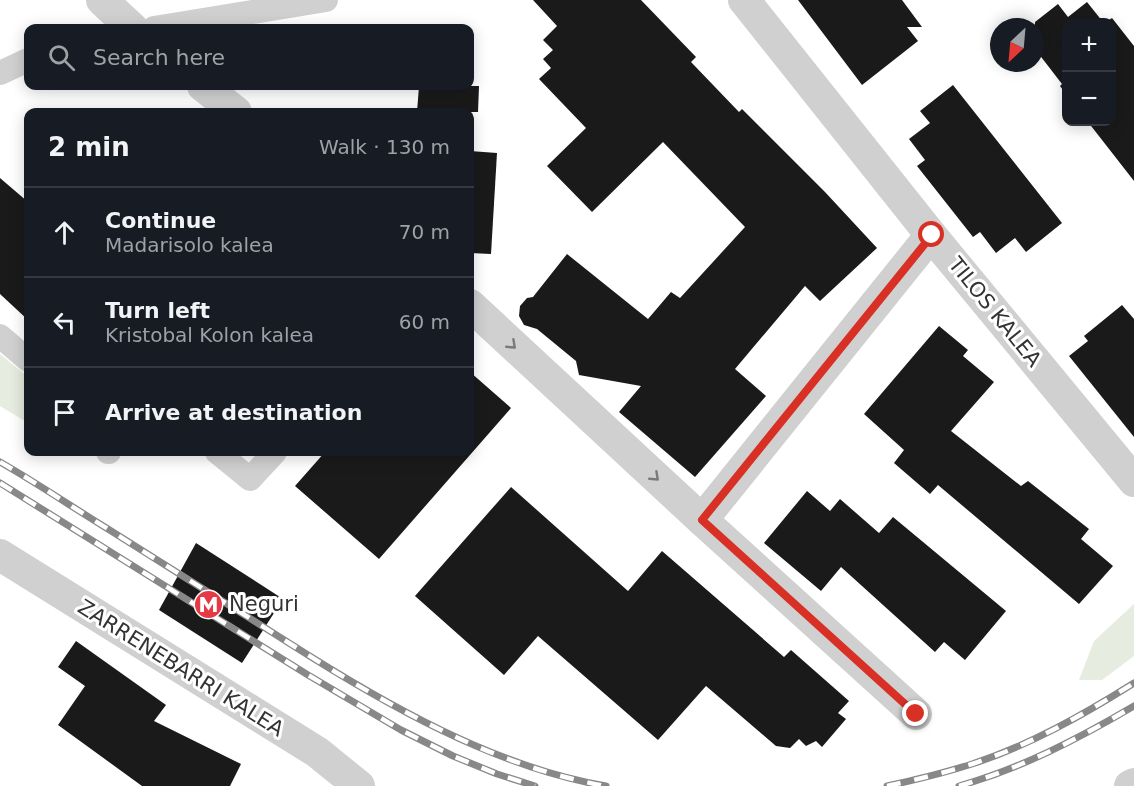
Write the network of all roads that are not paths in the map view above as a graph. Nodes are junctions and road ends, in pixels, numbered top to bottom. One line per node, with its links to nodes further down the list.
1 (102, 0): 4 (street)
2 (326, 0): 5 (street)
3 (744, 0): 10 (street, TILOS KALEA)
4 (128, 24)
5 (179, 24)
6 (24, 62): 7 (street)
7 (0, 73)
8 (208, 90): 9 (street)
9 (231, 108)
10 (932, 235): 16 (street, TILOS KALEA); 17 (street)
11 (474, 309): 17 (street, one-way to 17)
12 (0, 336): 13 (street)
13 (24, 357)
14 (222, 456): 15 (street)
15 (271, 456)
16 (1134, 482)
17 (702, 520): 19 (street)
18 (0, 555): 21 (street, ZARRENEBARRI KALEA)
19 (916, 714)
20 (1134, 784): 22 (street)
21 (359, 786)
22 (1130, 786)

